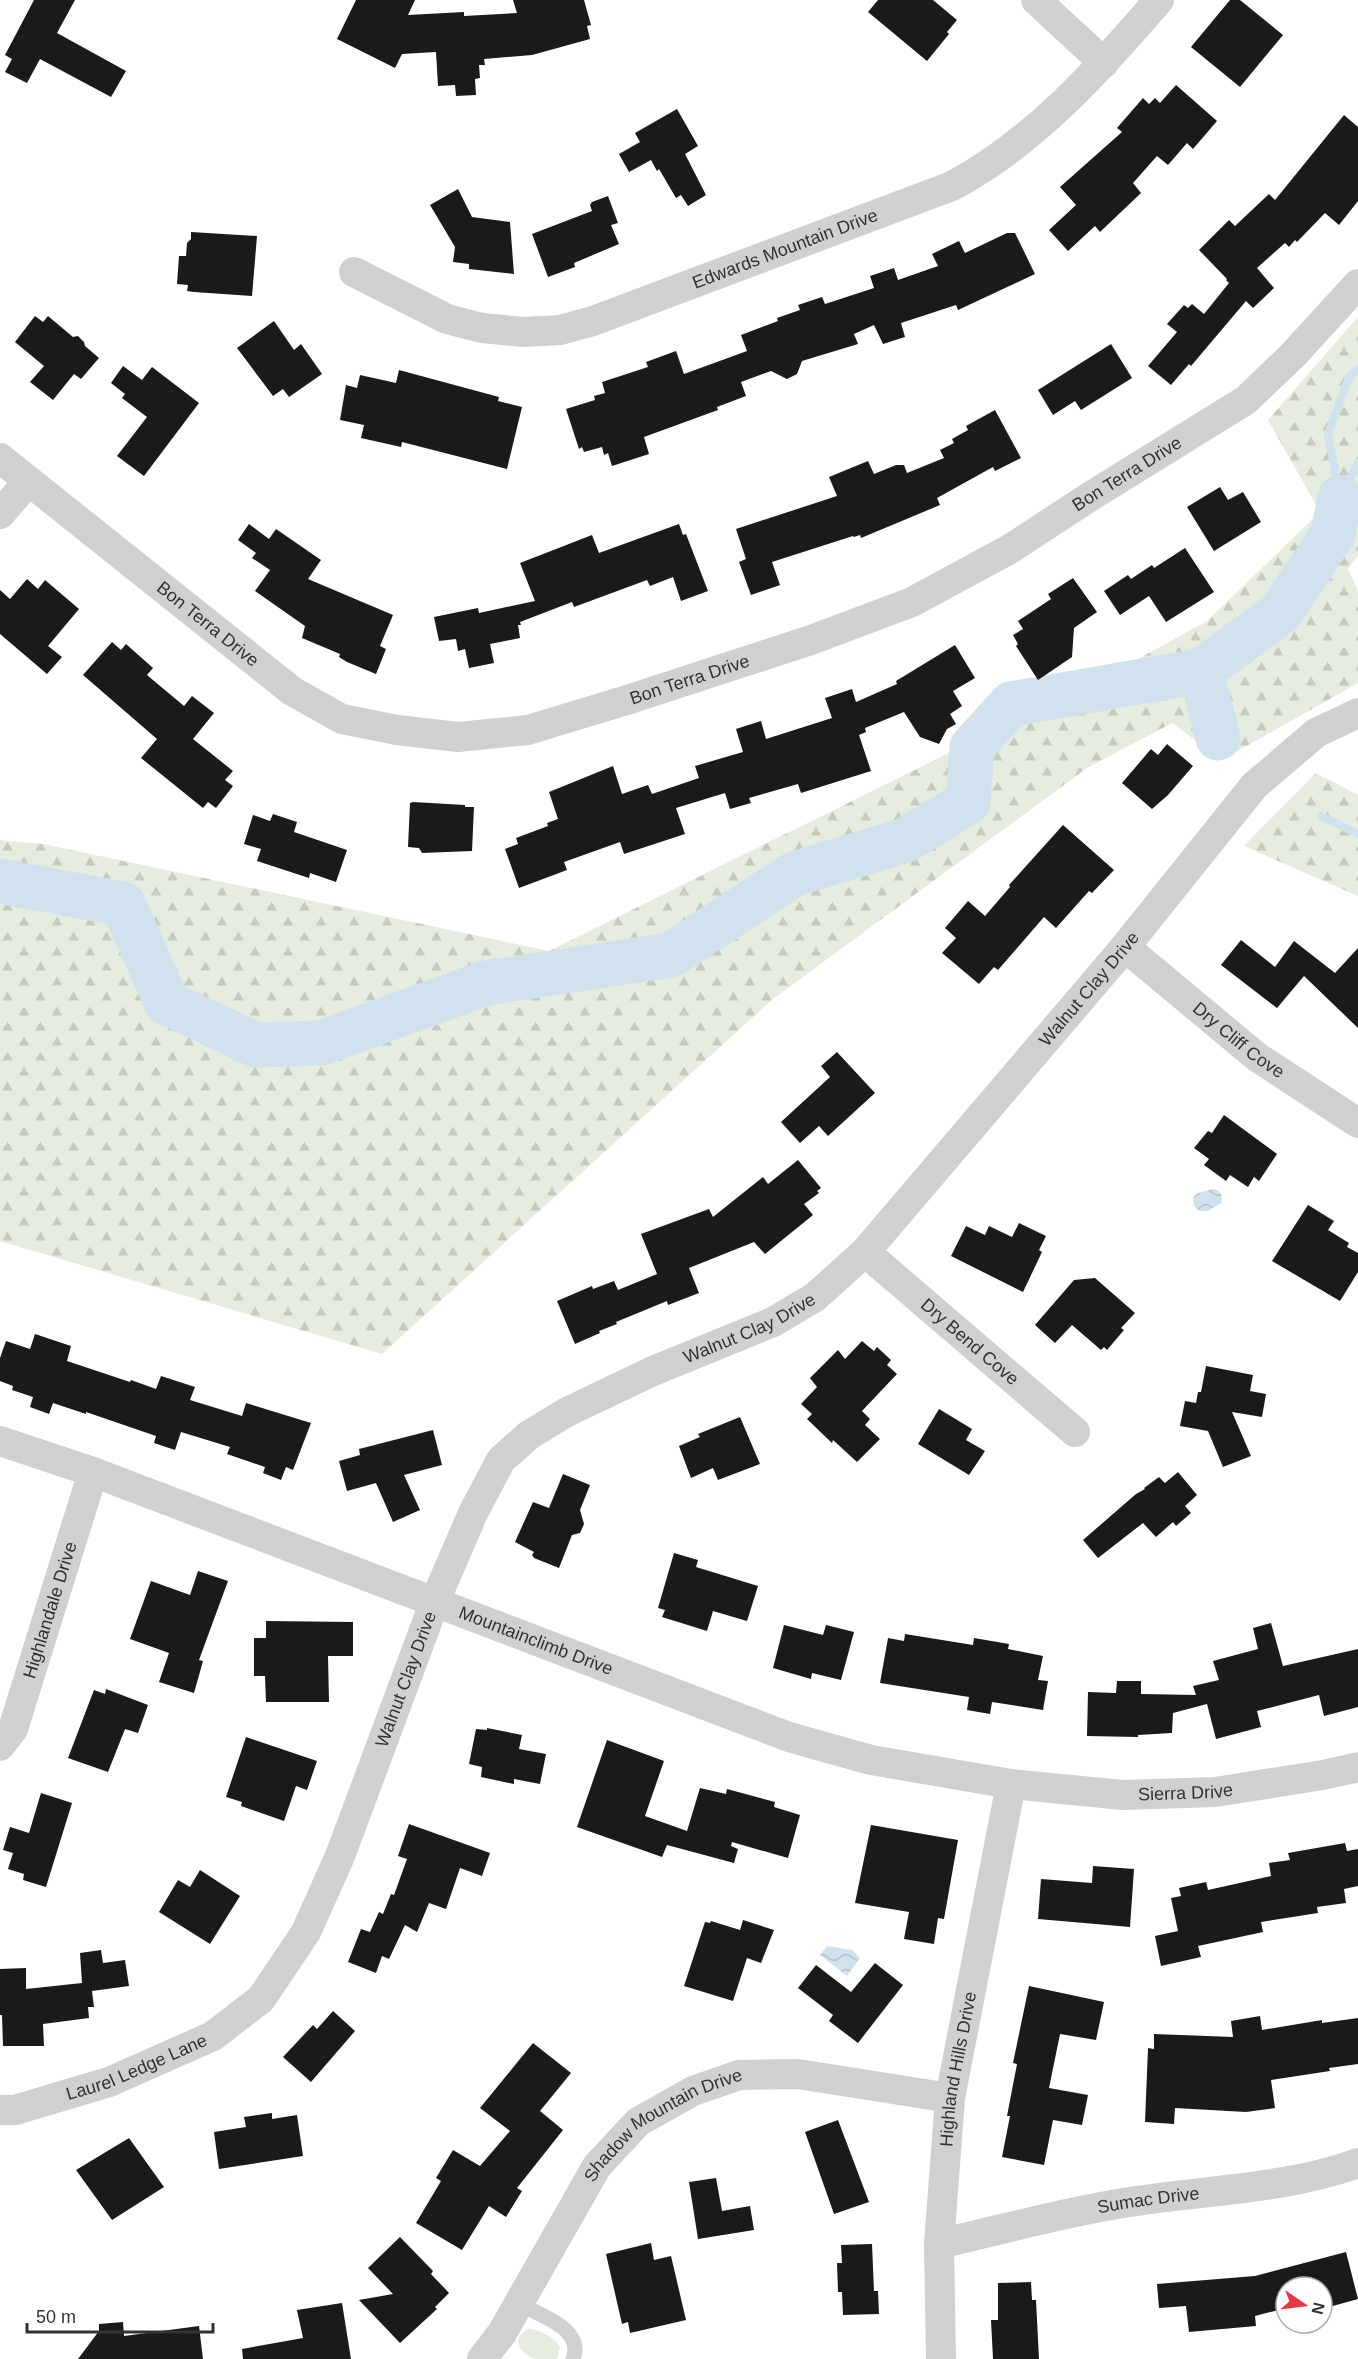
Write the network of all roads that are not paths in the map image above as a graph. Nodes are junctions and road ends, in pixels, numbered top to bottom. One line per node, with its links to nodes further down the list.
1 (1036, 0): 3 (street)
2 (1159, 0): 3 (street, Edwards Mountain Drive)
3 (1104, 63): 4 (street, Edwards Mountain Drive)
4 (354, 272)
5 (1358, 284): 7 (street, Bon Terra Drive)
6 (0, 458): 7 (street, Bon Terra Drive)
7 (27, 482): 8 (street)
8 (0, 514)
9 (1358, 713): 10 (street, Walnut Clay Drive)
10 (1125, 947): 11 (street, Dry Cliff Cove); 12 (street, Walnut Clay Drive)
11 (1358, 1123)
12 (865, 1252): 13 (street, Dry Bend Cove); 16 (street, Walnut Clay Drive)
13 (1076, 1432)
14 (0, 1441): 15 (street, Mountainclimb Drive)
15 (93, 1472): 16 (street, Mountainclimb Drive); 17 (street, Highlandale Drive)
16 (435, 1601): 19 (street, Mountainclimb Drive); 20 (street, Walnut Clay Drive)
17 (0, 1746)
18 (1358, 1767): 19 (street, Sierra Drive)
19 (1011, 1784): 21 (street, Highland Hills Drive)
20 (261, 1999): 22 (street, Laurel Ledge Lane)
21 (950, 2098): 24 (street, Highland Hills Drive); 25 (street, Shadow Mountain Drive)
22 (0, 2110)
23 (1358, 2163): 24 (street, Sumac Drive)
24 (939, 2244): 28 (street, Highland Hills Drive)
25 (519, 2304): 26 (street, Shadow Mountain Drive); 27 (lane)
26 (492, 2356)
27 (573, 2359)
28 (941, 2359)

